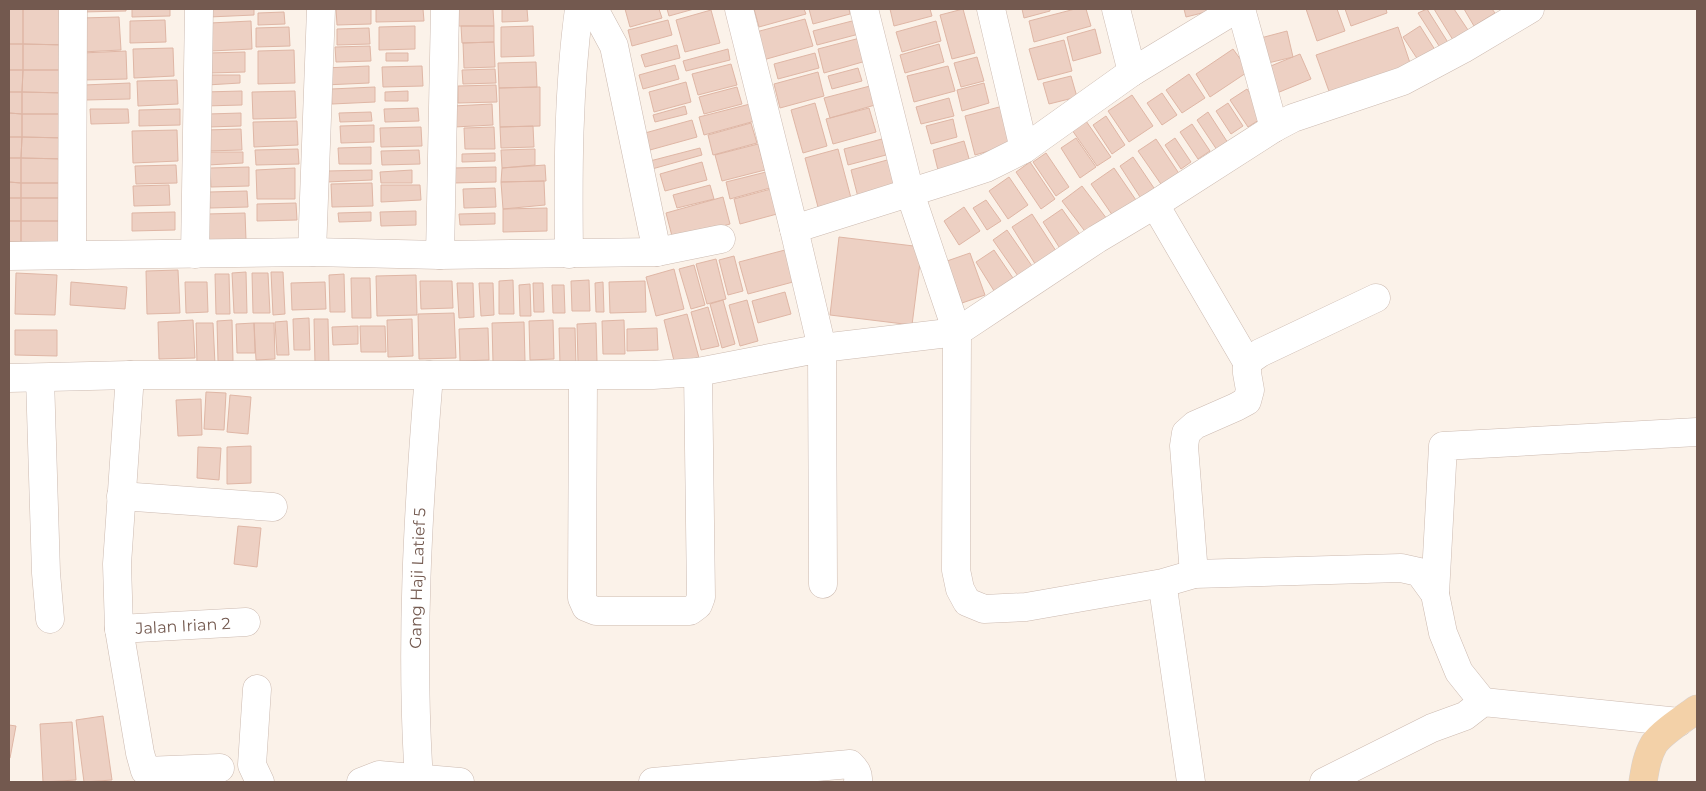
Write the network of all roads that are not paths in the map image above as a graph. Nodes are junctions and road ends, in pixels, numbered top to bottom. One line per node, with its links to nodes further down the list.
1 (73, 9): 27 (street)
2 (200, 9): 23 (street)
3 (320, 9): 21 (street)
4 (445, 9): 25 (street)
5 (579, 9): 24 (street)
6 (594, 9): 22 (street)
7 (739, 9): 19 (street)
8 (864, 9): 17 (street)
9 (991, 9): 16 (street)
10 (1116, 9): 14 (street)
11 (1236, 9): 14 (street)
12 (1240, 9): 15 (street)
13 (1530, 9): 15 (street)
14 (1132, 72): 16 (street)
15 (1274, 128): 29 (street)
16 (1024, 149): 17 (street)
17 (910, 194): 19 (street); 29 (street)
18 (1161, 215): 31 (street)
19 (794, 229): 30 (street)
20 (721, 239): 22 (street)
21 (312, 252): 23 (street); 25 (street)
22 (657, 252): 24 (street)
23 (195, 254): 27 (street)
24 (568, 254): 25 (street)
25 (440, 255)
26 (9, 256): 27 (street)
27 (72, 256)
28 (1376, 298): 31 (street)
29 (957, 332): 30 (street); 41 (street)
30 (822, 348): 32 (street); 42 (street)
31 (1247, 362): 41 (street)
32 (698, 372): 35 (street); 35 (street)
33 (130, 375): 34 (street); 37 (street); 39 (street)
34 (429, 375): 35 (street); 52 (street, Gang Haji Latief 5)
35 (582, 376)
36 (9, 378): 37 (street)
37 (40, 378): 45 (street)
38 (1697, 432): 43 (street)
39 (121, 496): 40 (street); 47 (street)
40 (273, 507)
41 (1194, 574): 43 (street)
42 (823, 584)
43 (1435, 594): 49 (street)
44 (1164, 595): 58 (street)
45 (50, 619)
46 (246, 622): 47 (street, Jalan Irian 2)
47 (119, 629): 51 (street)
48 (257, 689): 53 (street)
49 (1483, 702): 50 (street); 59 (street)
50 (1688, 716): 60 (main road)
51 (220, 768)
52 (419, 780): 54 (street); 55 (street)
53 (260, 782)
54 (361, 782)
55 (460, 782)
56 (653, 782): 57 (street)
57 (858, 782)
58 (1191, 782)
59 (1324, 782)
60 (1643, 782)

